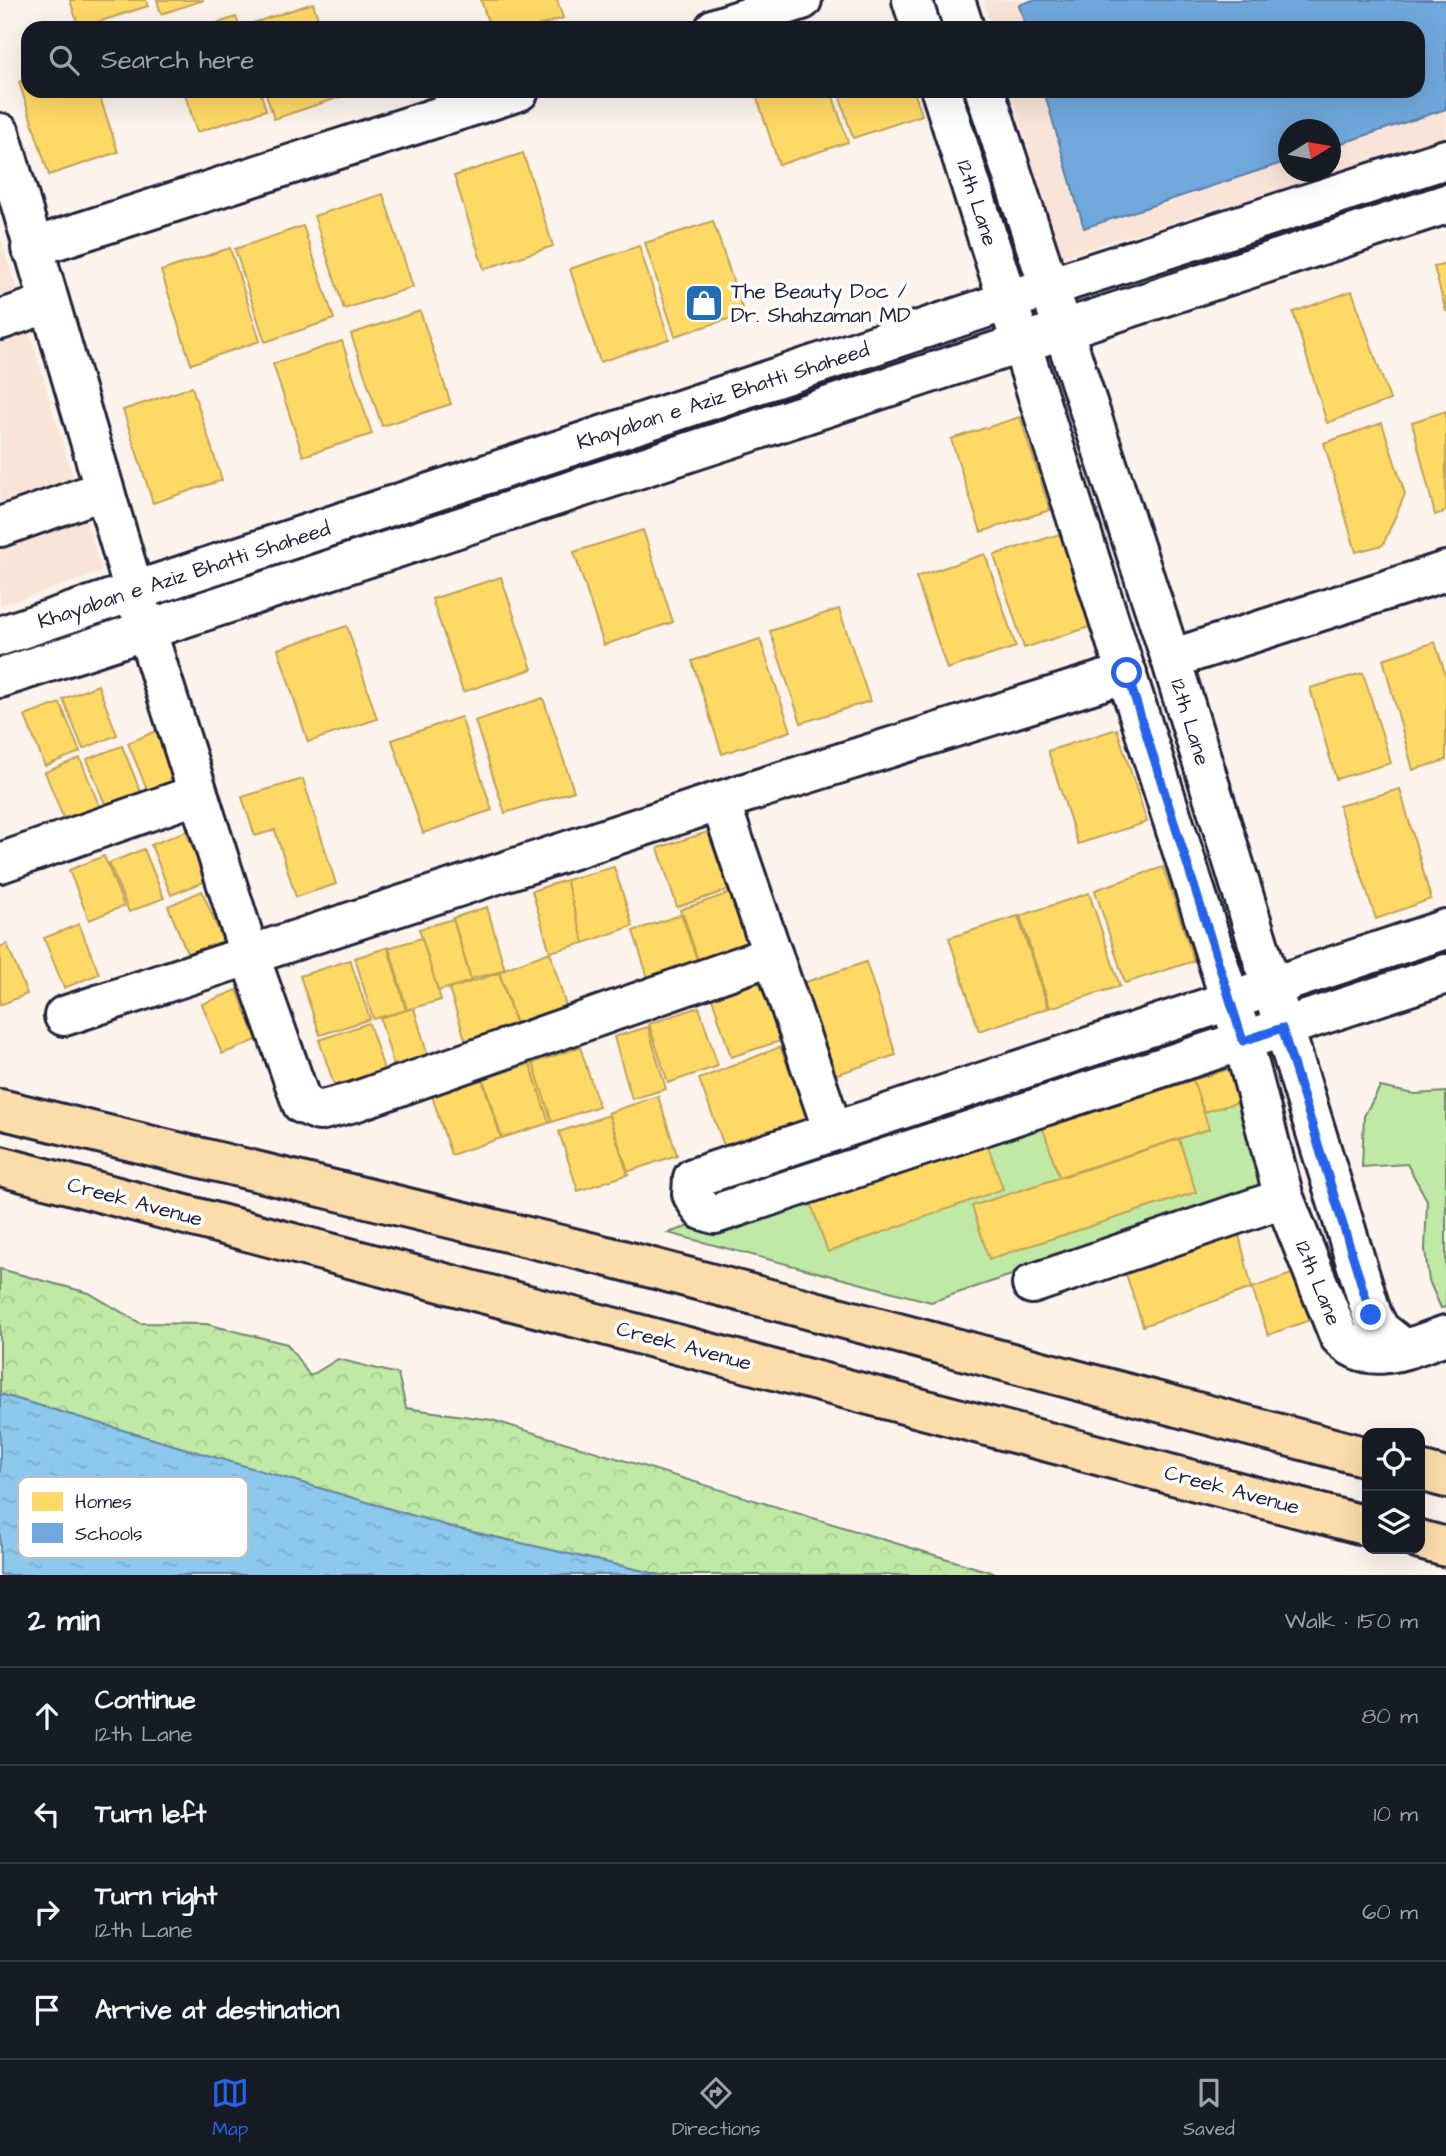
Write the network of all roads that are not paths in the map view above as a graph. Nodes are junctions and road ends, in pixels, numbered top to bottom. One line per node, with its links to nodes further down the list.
1 (802, 0): 4 (street)
2 (912, 0): 5 (street)
3 (955, 0): 6 (street)
4 (737, 21)
5 (919, 21)
6 (962, 21)
7 (497, 98): 13 (street)
8 (943, 98): 15 (street, 12th Lane)
9 (987, 98): 14 (street, 12th Lane)
10 (0, 133): 13 (street)
11 (1446, 159): 14 (street, Khayaban e Aziz Bhatti Shaheed)
12 (1446, 205): 18 (street, Khayaban e Aziz Bhatti Shaheed)
13 (31, 248): 16 (street)
14 (1049, 287): 15 (street, Khayaban e Aziz Bhatti Shaheed); 18 (street, 12th Lane)
15 (1008, 302): 19 (street, 12th Lane); 23 (street, Khayaban e Aziz Bhatti Shaheed)
16 (49, 303): 17 (street); 20 (street)
17 (0, 320)
18 (1063, 329): 19 (street, Khayaban e Aziz Bhatti Shaheed); 26 (street, 12th Lane)
19 (1021, 342): 24 (street, Khayaban e Aziz Bhatti Shaheed); 27 (street, 12th Lane)
20 (104, 490): 21 (street); 23 (street)
21 (0, 527)
22 (1446, 571): 26 (street)
23 (134, 591): 24 (street); 25 (street, Khayaban e Aziz Bhatti Shaheed)
24 (146, 628): 28 (street, Khayaban e Aziz Bhatti Shaheed); 29 (street)
25 (0, 636)
26 (1171, 659): 36 (street, 12th Lane)
27 (1127, 673): 30 (street); 37 (street, 12th Lane)
28 (0, 678)
29 (198, 794): 31 (street); 33 (street)
30 (720, 801): 33 (street); 34 (street)
31 (0, 863)
32 (1446, 929): 36 (street)
33 (249, 954): 34 (street); 38 (street)
34 (773, 955): 42 (street)
35 (1446, 974): 39 (street)
36 (1269, 986): 37 (street); 39 (street, 12th Lane)
37 (1228, 1000): 40 (street, 12th Lane); 42 (street)
38 (64, 1016)
39 (1282, 1028): 40 (street); 47 (street, 12th Lane)
40 (1243, 1041): 42 (street); 44 (street, 12th Lane)
41 (0, 1109): 48 (main road)
42 (832, 1131)
43 (0, 1166): 51 (main road, Creek Avenue)
44 (1284, 1198): 45 (street); 47 (street, 12th Lane)
45 (1032, 1284)
46 (1446, 1335): 47 (street)
47 (1404, 1349)
48 (1362, 1456)
49 (1425, 1472): 50 (main road)
50 (1446, 1478)
51 (1362, 1525)
52 (1425, 1541): 53 (main road)
53 (1446, 1547)

